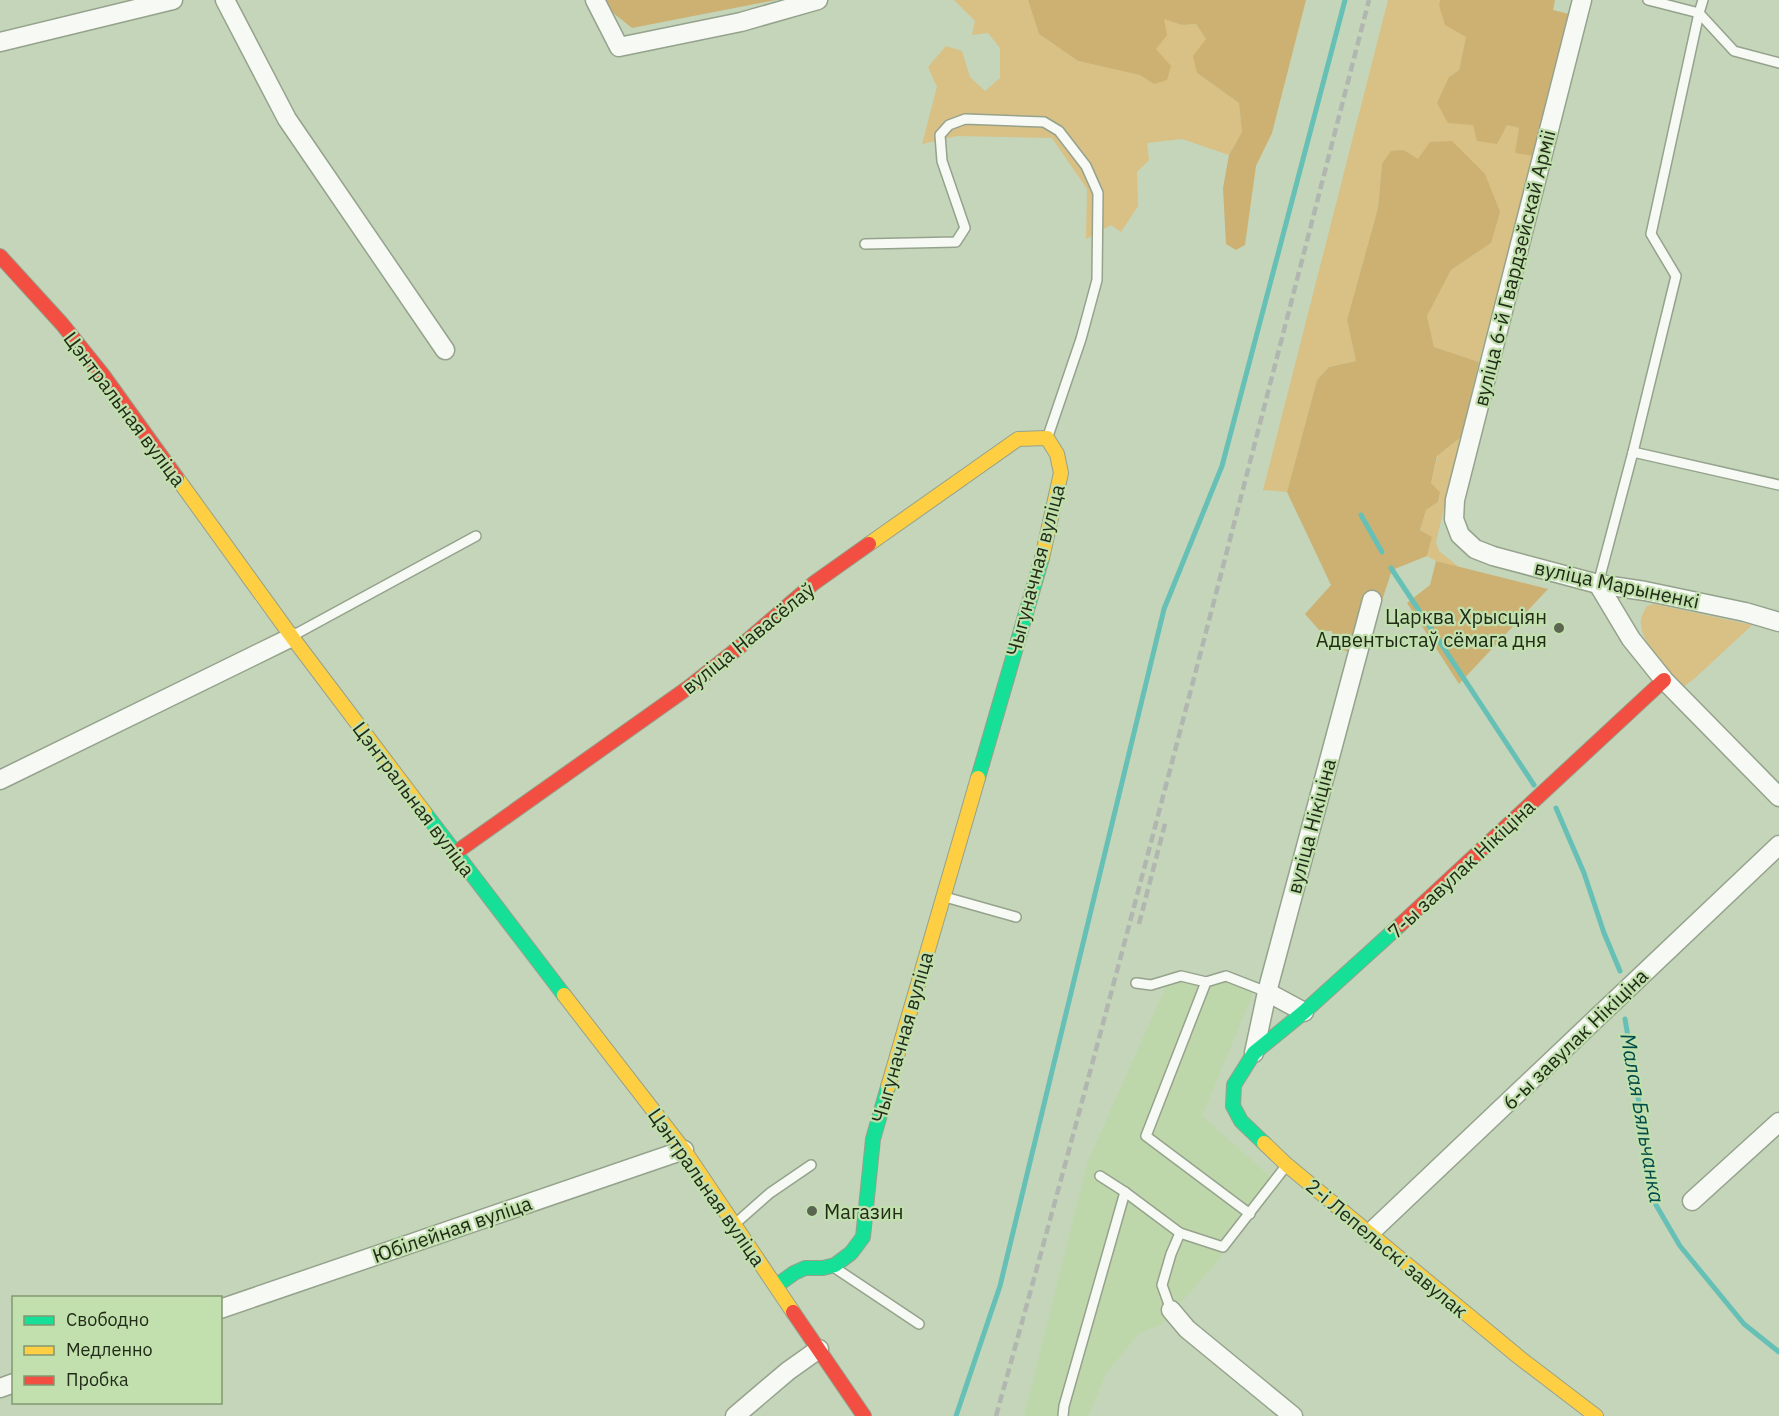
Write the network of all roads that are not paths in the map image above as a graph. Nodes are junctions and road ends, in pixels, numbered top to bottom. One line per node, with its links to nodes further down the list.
1 (173, 0): 9 (street)
2 (225, 0): 13 (street)
3 (595, 0): 4 (street)
4 (818, 0)
5 (1582, 0): 17 (street, вуліца 6-й Гвардзейскай Арміі)
6 (1648, 0): 8 (lane)
7 (1703, 0): 8 (lane)
8 (1699, 14): 10 (lane); 15 (lane)
9 (0, 42)
10 (1779, 63)
11 (865, 244): 14 (lane)
12 (0, 256): 22 (street, Цэнтральная вуліца)
13 (445, 350)
14 (1047, 438): 27 (street, вуліца Навасёлаў); 28 (street, Чыгуначная вуліца)
15 (1633, 452): 16 (lane); 19 (lane)
16 (1779, 485)
17 (1460, 535): 19 (street, вуліца Марыненкі)
18 (476, 536): 22 (lane)
19 (1598, 584): 21 (street, вуліца Марыненкі); 23 (street)
20 (1372, 600): 32 (street, вуліца Нікіціна)
21 (1779, 622)
22 (292, 637): 24 (street); 27 (street, Цэнтральная вуліца)
23 (1664, 680): 25 (street); 33 (street, 7-ы завулак Нікіціна)
24 (0, 780)
25 (1779, 797)
26 (1779, 844): 45 (street, 6-ы завулак Нікіціна)
27 (455, 854): 36 (street, Цэнтральная вуліца)
28 (942, 896): 29 (lane); 46 (street, Чыгуначная вуліца)
29 (1017, 917)
30 (1206, 982): 31 (lane); 32 (lane); 42 (lane)
31 (1136, 983)
32 (1267, 992): 33 (street); 34 (street, вуліца Нікіціна)
33 (1304, 1012): 34 (street, 7-ы завулак Нікіціна)
34 (1254, 1053): 38 (street, 2-і Лепельскі завулак)
35 (1779, 1122): 41 (street)
36 (684, 1150): 43 (street, Цэнтральная вуліца); 48 (street, Юбілейная вуліца)
37 (811, 1165): 43 (lane)
38 (1287, 1165): 42 (lane); 45 (street, 2-і Лепельскі завулак)
39 (1100, 1176): 40 (lane)
40 (1125, 1192): 44 (lane); 54 (lane)
41 (1692, 1201)
42 (1250, 1214): 44 (lane)
43 (735, 1224): 47 (street, Цэнтральная вуліца)
44 (1180, 1233): 49 (lane)
45 (1370, 1233): 56 (street, 2-і Лепельскі завулак)
46 (832, 1267): 47 (street); 50 (lane)
47 (777, 1286): 51 (street, Цэнтральная вуліца)
48 (222, 1308)
49 (1171, 1310): 55 (street)
50 (919, 1324)
51 (819, 1349): 52 (street); 53 (street, Цэнтральная вуліца)
52 (735, 1416)
53 (864, 1416)
54 (1063, 1416)
55 (1293, 1416)
56 (1596, 1416)

